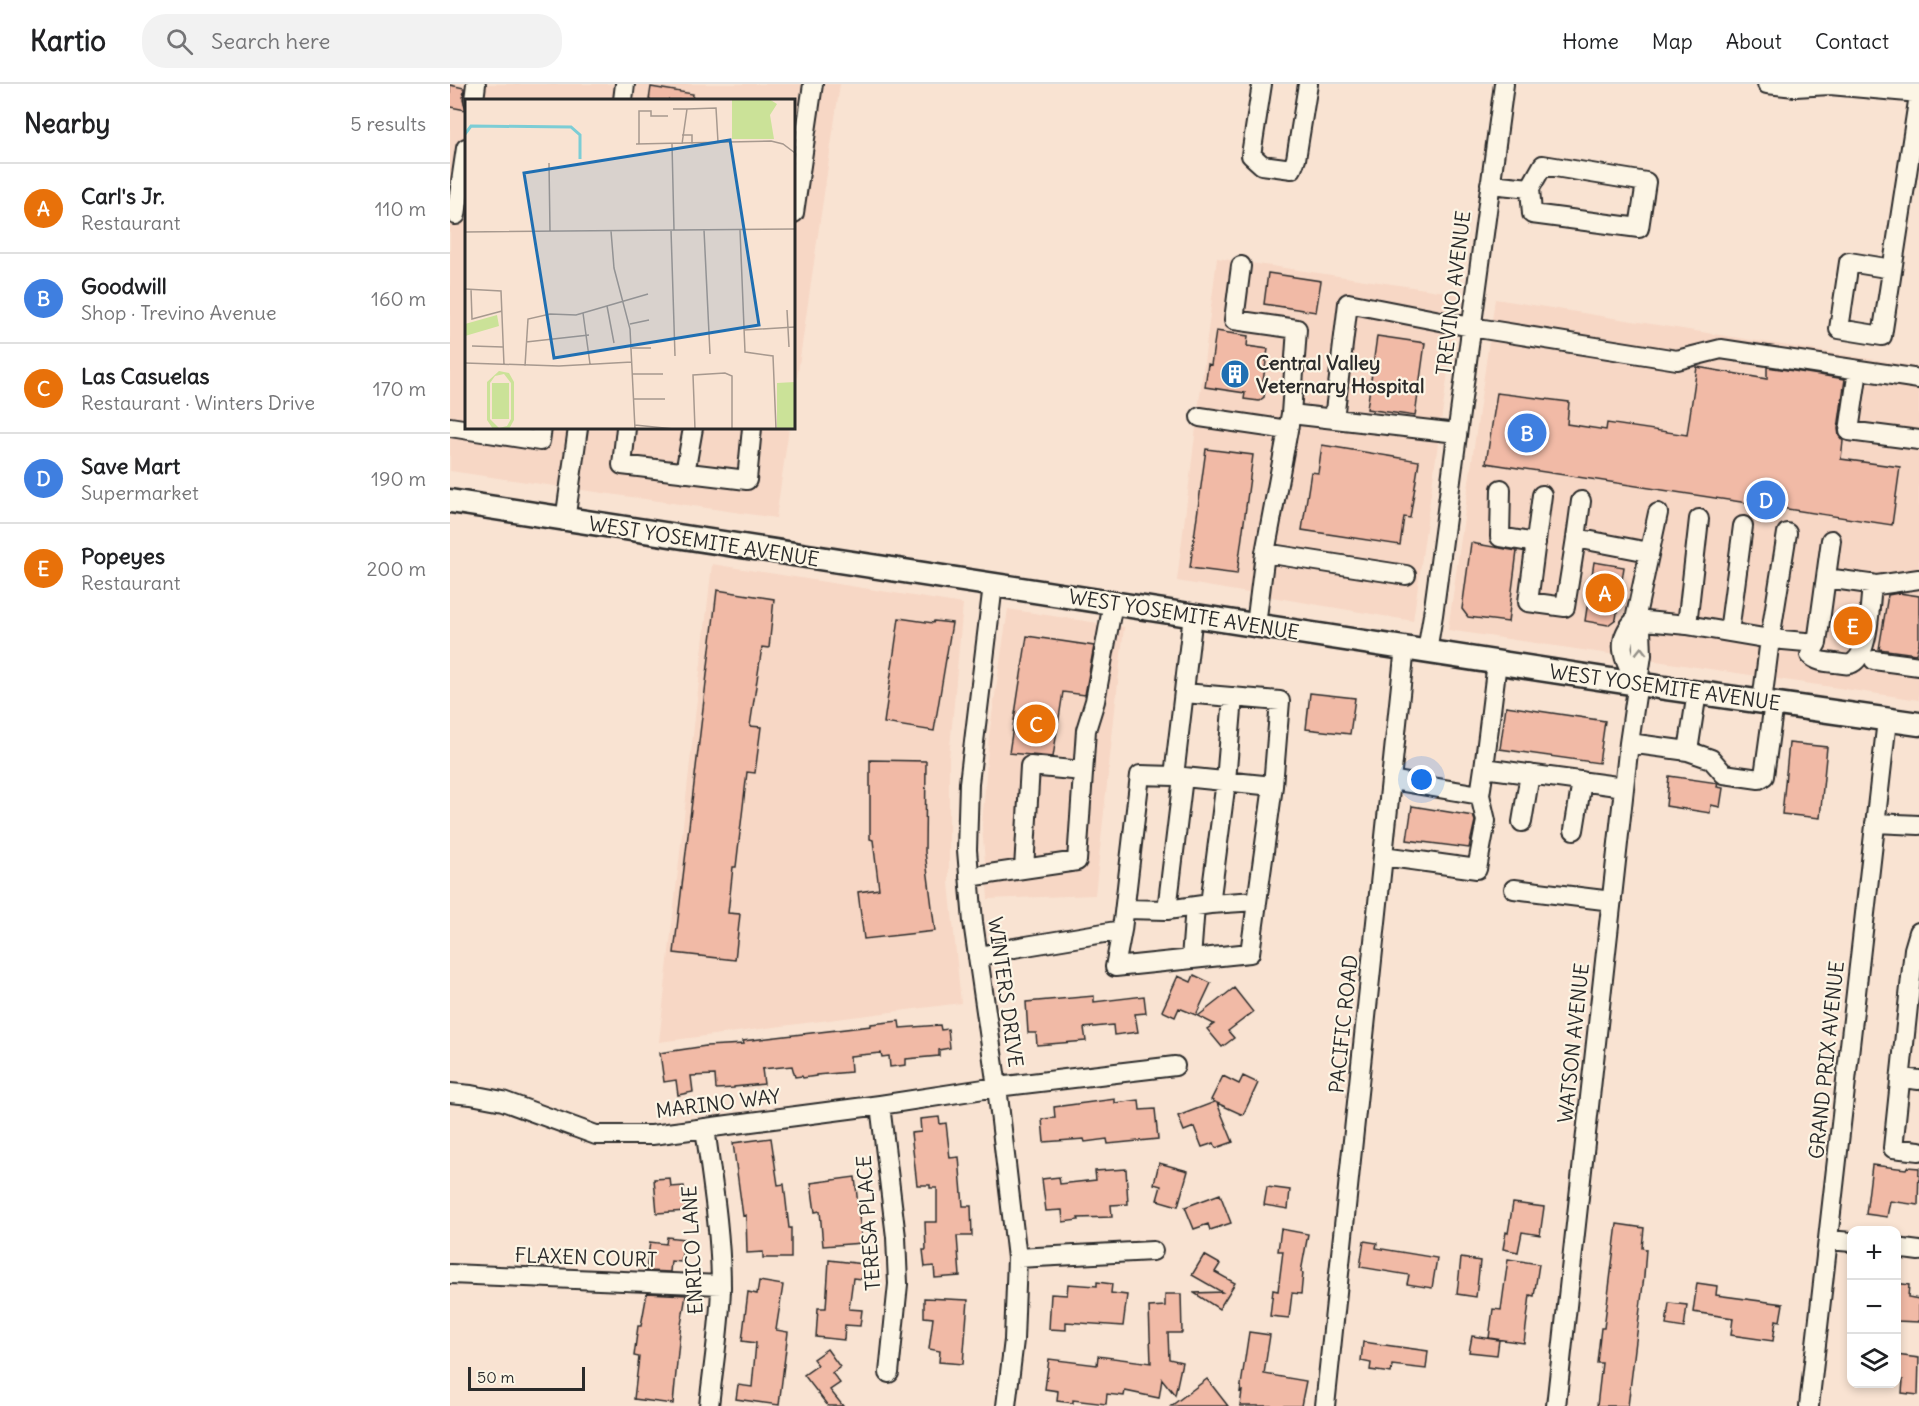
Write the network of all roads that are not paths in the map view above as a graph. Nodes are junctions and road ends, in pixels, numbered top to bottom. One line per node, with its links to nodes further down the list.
1 (476, 84): 10 (street)
2 (625, 84): 11 (street)
3 (813, 84): 15 (street)
4 (1262, 84): 5 (street)
5 (1308, 84)
6 (1504, 84): 13 (street, TREVINO AVENUE)
7 (1767, 84): 8 (street)
8 (1830, 85): 9 (street)
9 (1919, 94): 18 (street)
10 (474, 99)
11 (623, 99)
12 (465, 163): 16 (street)
13 (1490, 184): 14 (street); 19 (street, TREVINO AVENUE)
14 (1530, 188): 14 (street)
15 (795, 206)
16 (460, 210)
17 (1240, 266): 24 (street)
18 (1892, 269)
19 (1471, 327): 20 (street); 23 (street); 31 (street, TREVINO AVENUE)
20 (1858, 370): 21 (street); 32 (street)
21 (1919, 379)
22 (1200, 417): 24 (street)
23 (1334, 419): 24 (street); 31 (street)
24 (1289, 422): 47 (street)
25 (450, 427): 26 (street)
26 (542, 429)
27 (578, 429): 40 (street)
28 (626, 429): 33 (street)
29 (693, 429): 33 (street)
30 (753, 429): 33 (street)
31 (1457, 433): 61 (street, TREVINO AVENUE)
32 (1919, 440)
33 (685, 473)
34 (1501, 489): 45 (street)
35 (1542, 495): 45 (street)
36 (450, 501): 40 (main road, WEST YOSEMITE AVENUE)
37 (1581, 501): 43 (street)
38 (1658, 513): 46 (street)
39 (1699, 519): 57 (street)
40 (565, 520): 52 (main road, WEST YOSEMITE AVENUE)
41 (1743, 526): 58 (street)
42 (1787, 533): 59 (street)
43 (1576, 538): 45 (street); 46 (street)
44 (1831, 540): 49 (street)
45 (1536, 543)
46 (1649, 552): 55 (street)
47 (1265, 553): 48 (street); 56 (street)
48 (1406, 575)
49 (1826, 578): 51 (street); 60 (street)
50 (1919, 579): 51 (street)
51 (1872, 584): 60 (street)
52 (993, 585): 53 (main road, WEST YOSEMITE AVENUE); 90 (street, WINTERS DRIVE)
53 (1113, 603): 54 (main road, WEST YOSEMITE AVENUE); 75 (street)
54 (1193, 615): 56 (main road, WEST YOSEMITE AVENUE); 67 (street)
55 (1635, 620): 57 (street); 65 (street, WATSON AVENUE)
56 (1256, 625): 61 (main road, WEST YOSEMITE AVENUE)
57 (1687, 625): 58 (street)
58 (1729, 632): 59 (street)
59 (1770, 639): 60 (street); 69 (street)
60 (1817, 643)
61 (1416, 649): 63 (main road, WEST YOSEMITE AVENUE); 78 (street, PACIFIC ROAD)
62 (1874, 660): 64 (street)
63 (1497, 662): 65 (main road, WEST YOSEMITE AVENUE); 74 (street)
64 (1919, 666)
65 (1637, 684): 66 (main road, WEST YOSEMITE AVENUE); 72 (street, WATSON AVENUE)
66 (1696, 692): 69 (main road, WEST YOSEMITE AVENUE); 73 (street)
67 (1184, 693): 68 (street); 77 (street)
68 (1233, 697): 79 (street); 81 (street)
69 (1768, 702): 70 (main road, WEST YOSEMITE AVENUE); 73 (street)
70 (1887, 720): 71 (main road, WEST YOSEMITE AVENUE); 85 (street, GRAND PRIX AVENUE)
71 (1919, 724)
72 (1629, 743): 73 (street); 82 (street, WATSON AVENUE)
73 (1688, 751)
74 (1484, 768): 76 (street); 83 (street)
75 (1083, 771): 89 (street); 89 (street)
76 (1530, 774): 80 (street); 84 (street)
77 (1179, 777): 79 (street); 95 (street); 96 (street)
78 (1391, 780): 83 (street); 88 (street, PACIFIC ROAD)
79 (1226, 781): 81 (street); 94 (street)
80 (1582, 781): 82 (street); 87 (street)
81 (1273, 786): 92 (street)
82 (1624, 787): 93 (street, WATSON AVENUE)
83 (1479, 795): 88 (street)
84 (1522, 822)
85 (1875, 823): 86 (street); 109 (street, GRAND PRIX AVENUE)
86 (1919, 825)
87 (1574, 830)
88 (1383, 856): 120 (street, PACIFIC ROAD)
89 (1024, 869): 90 (street)
90 (969, 877): 99 (street, WINTERS DRIVE)
91 (1514, 889): 93 (street)
92 (1257, 901): 94 (street); 100 (street)
93 (1612, 901): 121 (street, WATSON AVENUE)
94 (1202, 905): 96 (street); 100 (street)
95 (1125, 909): 96 (street); 97 (street)
96 (1167, 910)
97 (1122, 930): 99 (street); 100 (street)
98 (1919, 935): 101 (street)
99 (978, 957): 104 (street, WINTERS DRIVE)
100 (1191, 959)
101 (1914, 1007): 103 (street)
102 (1175, 1066): 104 (street, MARINO WAY)
103 (1910, 1079): 108 (street)
104 (997, 1087): 106 (street, MARINO WAY); 114 (street, WINTERS DRIVE)
105 (450, 1094): 107 (street, MARINO WAY)
106 (880, 1105): 107 (street, MARINO WAY); 117 (street, TERESA PLACE)
107 (705, 1128): 116 (street, ENRICO LANE)
108 (1919, 1151)
109 (1828, 1240): 110 (street); 122 (street, GRAND PRIX AVENUE)
110 (1847, 1242)
111 (1901, 1249): 113 (street)
112 (1153, 1251): 114 (street)
113 (1919, 1251)
114 (1017, 1258): 119 (street, WINTERS DRIVE)
115 (450, 1274): 116 (street, FLAXEN COURT)
116 (721, 1285): 118 (street, ENRICO LANE)
117 (890, 1373)
118 (709, 1406)
119 (1006, 1406)
120 (1324, 1406)
121 (1556, 1406)
122 (1809, 1406)

